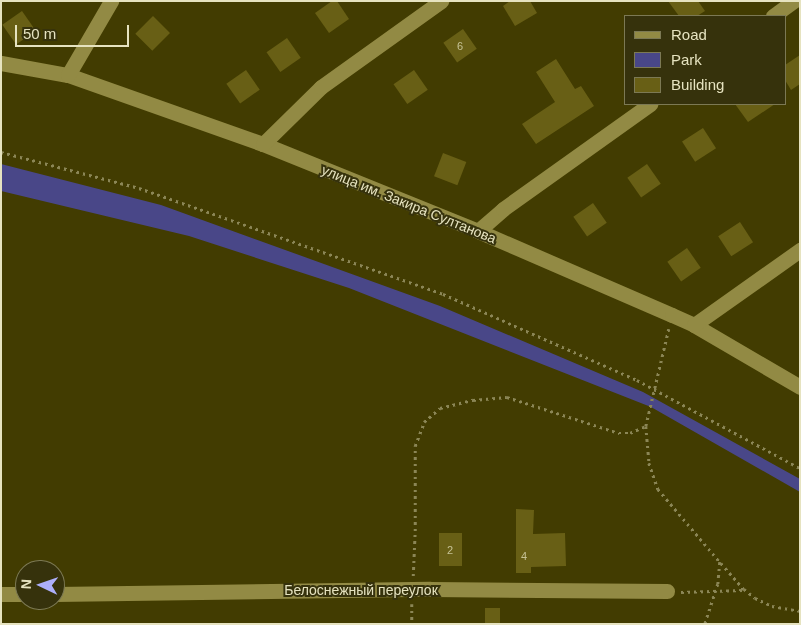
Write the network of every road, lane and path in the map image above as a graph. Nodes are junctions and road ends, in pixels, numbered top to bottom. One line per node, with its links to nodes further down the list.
1 (111, 1): 6 (street)
2 (441, 1): 8 (street)
3 (794, 1): 4 (street)
4 (774, 15)
5 (1, 63): 6 (street, улица им. Закира Султанова)
6 (68, 75): 8 (street, улица им. Закира Султанова)
7 (649, 105): 10 (street)
8 (263, 144): 10 (street, улица им. Закира Султанова)
9 (1, 152): 15 (path)
10 (478, 231): 12 (street, улица им. Закира Султанова)
11 (800, 250): 13 (street)
12 (672, 315): 13 (street, улица им. Закира Султанова); 15 (path)
13 (694, 325): 14 (street, улица им. Закира Султанова)
14 (800, 387)
15 (656, 390): 16 (path); 17 (path)
16 (646, 426): 18 (path); 19 (path)
17 (800, 468)
18 (720, 562): 20 (path); 22 (path)
19 (412, 589): 21 (street, Белоснежный переулок); 25 (street, Белоснежный переулок); 27 (path)
20 (744, 590): 22 (path); 26 (path)
21 (667, 591): 22 (path)
22 (715, 591): 28 (path)
23 (1, 594): 24 (street)
24 (15, 594)
25 (65, 594)
26 (800, 611)
27 (412, 624)
28 (705, 624)

